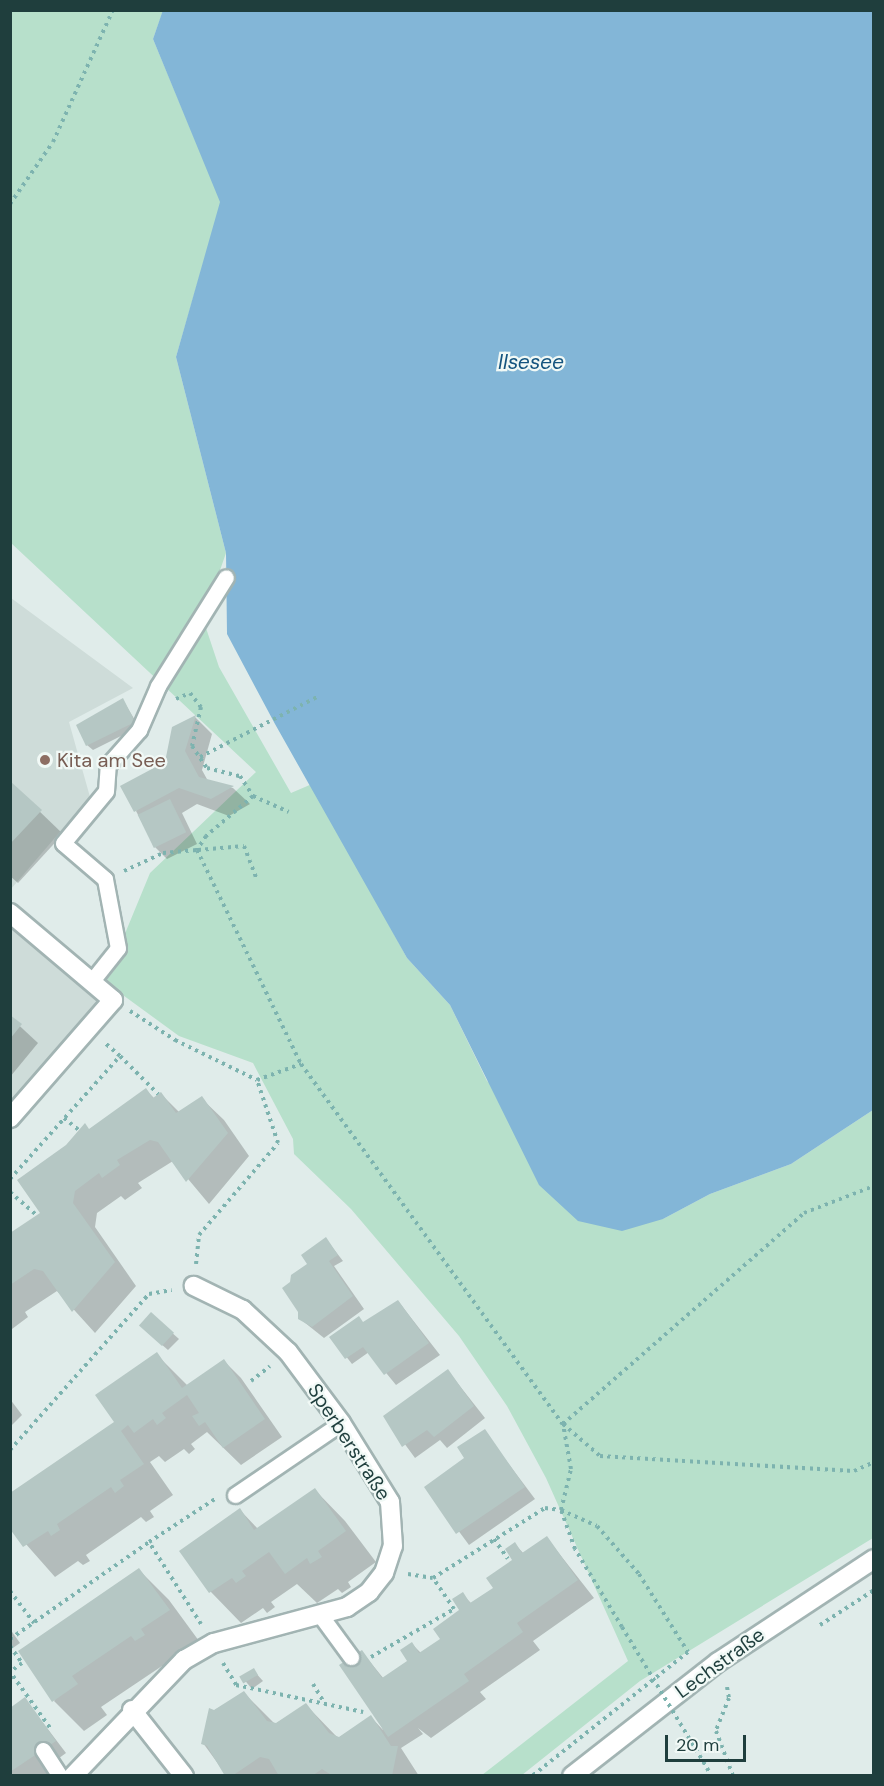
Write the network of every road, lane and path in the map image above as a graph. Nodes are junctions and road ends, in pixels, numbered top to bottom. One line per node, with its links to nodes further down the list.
1 (113, 10): 2 (path)
2 (10, 204)
3 (226, 577): 4 (lane)
4 (158, 686): 6 (path); 10 (lane)
5 (317, 697): 6 (path)
6 (200, 757): 7 (path)
7 (253, 796): 8 (path); 9 (path)
8 (290, 812)
9 (197, 850): 10 (path); 11 (path); 17 (path)
10 (105, 879): 13 (lane)
11 (257, 880)
12 (10, 913): 13 (street)
13 (91, 982): 14 (street)
14 (113, 1000): 15 (street); 18 (path)
15 (89, 1028): 16 (path); 20 (street)
16 (120, 1056): 19 (path); 21 (path)
17 (301, 1064): 18 (path); 29 (path)
18 (257, 1080): 27 (path)
19 (158, 1094)
20 (10, 1118)
21 (63, 1118): 22 (path); 23 (path)
22 (79, 1130)
23 (10, 1179)
24 (873, 1186): 29 (path)
25 (10, 1192): 26 (path)
26 (36, 1215)
27 (194, 1286): 28 (street, Sperberstraße); 30 (path)
28 (341, 1423): 32 (lane); 38 (street, Sperberstraße)
29 (563, 1425): 31 (path); 33 (path)
30 (10, 1450)
31 (873, 1462)
32 (235, 1495): 35 (path)
33 (561, 1510): 34 (path); 59 (path); 61 (path, bridge)
34 (494, 1539): 36 (path); 39 (path)
35 (149, 1542): 42 (path); 44 (path)
36 (508, 1559)
37 (873, 1559): 60 (street, Lechstraße)
38 (386, 1569): 39 (path); 41 (street, Sperberstraße)
39 (433, 1578): 47 (path)
40 (10, 1591): 42 (path)
41 (321, 1616): 44 (street, Sperberstraße); 46 (lane)
42 (34, 1623): 43 (path)
43 (10, 1639)
44 (213, 1644): 51 (path); 52 (street, Sperberstraße)
45 (10, 1646): 48 (path)
46 (351, 1657)
47 (371, 1657)
48 (11, 1675): 54 (path)
49 (313, 1684): 51 (path)
50 (727, 1687): 62 (path)
51 (325, 1704): 53 (path)
52 (132, 1710): 57 (street, Sperberstraße); 58 (street)
53 (363, 1712)
54 (53, 1732)
55 (43, 1750): 56 (lane)
56 (60, 1776)
57 (73, 1776)
58 (184, 1776)
59 (532, 1776)
60 (572, 1776)
61 (711, 1776)
62 (734, 1776)

